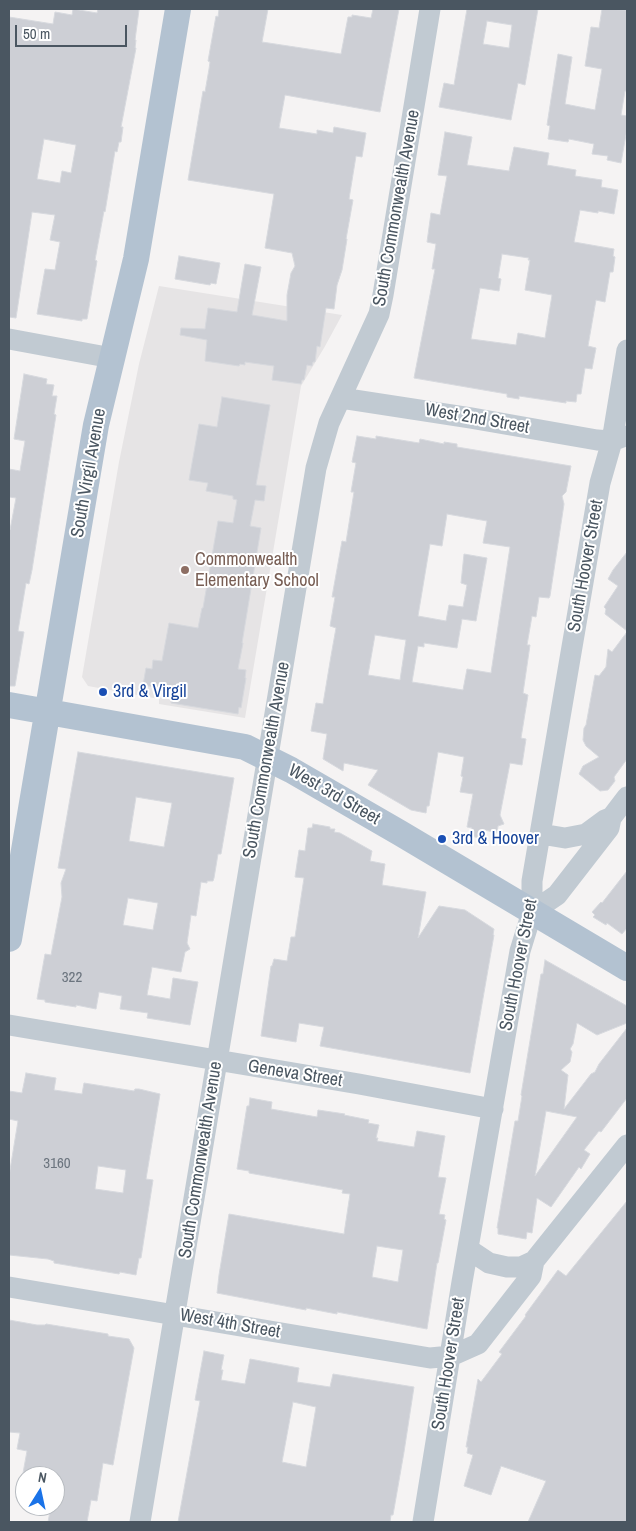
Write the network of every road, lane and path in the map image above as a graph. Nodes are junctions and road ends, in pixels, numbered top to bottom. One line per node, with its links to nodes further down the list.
1 (178, 9): 5 (main road, South Virgil Avenue)
2 (430, 9): 6 (street, South Commonwealth Avenue)
3 (9, 339): 5 (street)
4 (627, 350): 7 (street, South Hoover Street)
5 (112, 358): 9 (main road, South Virgil Avenue)
6 (341, 398): 7 (street, West 2nd Street); 10 (street, South Commonwealth Avenue)
7 (620, 438): 13 (street, South Hoover Street)
8 (9, 706): 9 (main road, West 3rd Street)
9 (47, 712): 10 (main road, West 3rd Street); 15 (main road, South Virgil Avenue)
10 (267, 757): 14 (main road, West 3rd Street); 18 (street, South Commonwealth Avenue)
11 (627, 797): 12 (street)
12 (611, 818): 13 (street); 14 (street)
13 (541, 834): 14 (street, South Hoover Street)
14 (532, 912): 16 (main road, West 3rd Street); 19 (street, South Hoover Street)
15 (9, 939)
16 (627, 968)
17 (9, 1025): 18 (street, Geneva Street)
18 (217, 1061): 19 (street, Geneva Street); 24 (street, South Commonwealth Avenue)
19 (493, 1108): 21 (street, South Hoover Street)
20 (627, 1145): 22 (street)
21 (468, 1249): 22 (street); 25 (street, South Hoover Street)
22 (534, 1261): 25 (street)
23 (9, 1287): 24 (street, West 4th Street)
24 (175, 1315): 25 (street, West 4th Street); 26 (street, South Commonwealth Avenue)
25 (451, 1356): 27 (street, South Hoover Street)
26 (140, 1522)
27 (424, 1522)

